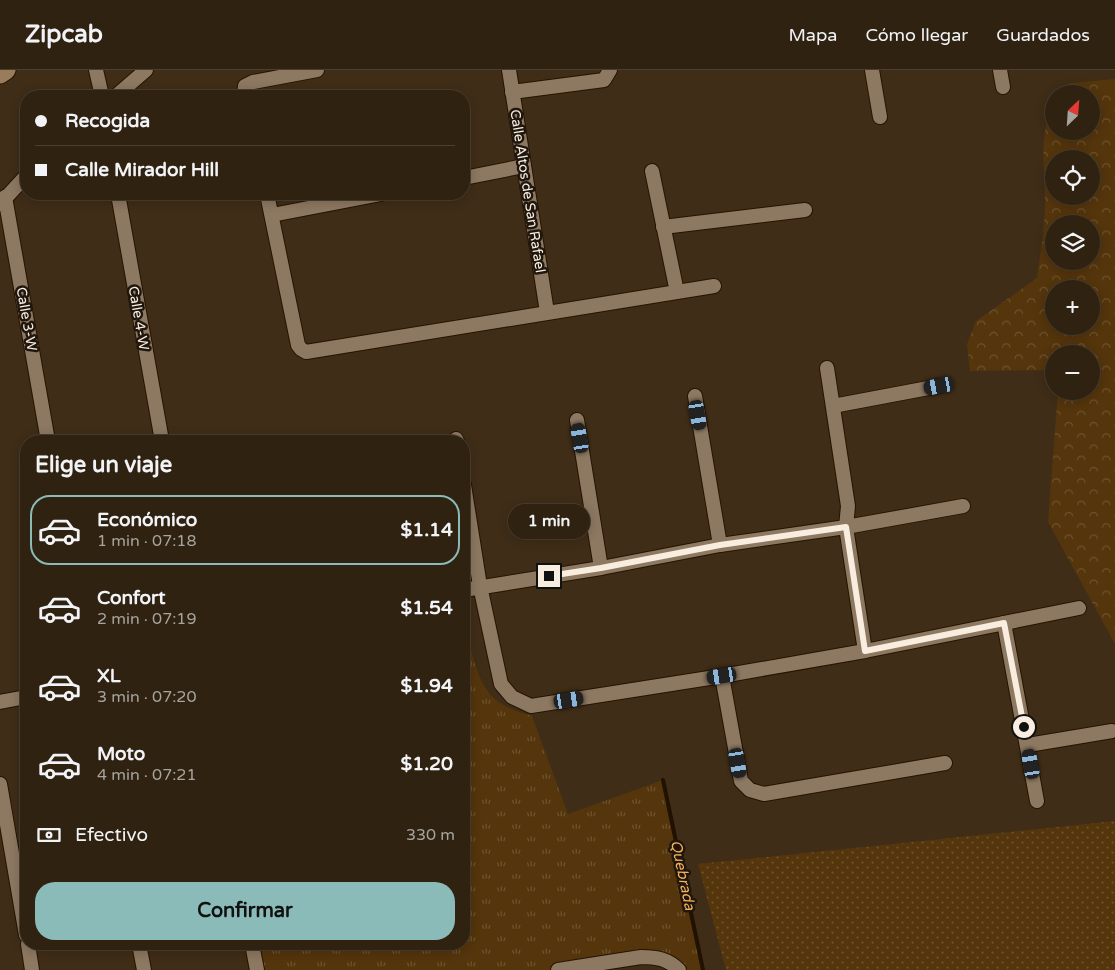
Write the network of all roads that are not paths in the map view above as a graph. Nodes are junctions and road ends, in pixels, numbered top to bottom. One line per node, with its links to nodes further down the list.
1 (6, 70): 9 (main road)
2 (96, 70): 11 (street)
3 (146, 70): 12 (street)
4 (317, 70): 13 (street)
5 (509, 70): 14 (street, Calle Altos de San Rafael)
6 (610, 70): 14 (street)
7 (872, 70): 15 (street)
8 (1000, 70): 10 (street)
9 (0, 74)
10 (1003, 87)
11 (101, 90)
12 (123, 90)
13 (245, 90)
14 (512, 92): 16 (street, Calle Altos de San Rafael)
15 (880, 117)
16 (524, 166): 18 (street); 29 (street, Calle Altos de San Rafael)
17 (652, 172): 26 (street)
18 (470, 177)
19 (20, 183): 23 (street)
20 (119, 200): 36 (street, Calle 4-W)
21 (268, 200): 25 (street)
22 (350, 200): 25 (street)
23 (3, 201): 35 (street, Calle 3-W)
24 (805, 210): 26 (street)
25 (272, 215): 29 (street)
26 (664, 227): 28 (street)
27 (714, 286): 28 (street)
28 (677, 292): 29 (street)
29 (547, 312)
30 (827, 368): 33 (street)
31 (939, 386): 33 (street)
32 (695, 396): 40 (street)
33 (833, 406): 39 (street)
34 (577, 420): 41 (street)
35 (47, 435)
36 (161, 435)
37 (963, 506): 39 (street)
38 (470, 523): 42 (street)
39 (846, 527): 40 (street); 46 (street)
40 (720, 545): 41 (street)
41 (601, 568): 42 (street)
42 (480, 586): 43 (street); 47 (street)
43 (470, 588)
44 (1079, 608): 45 (street)
45 (1004, 623): 46 (street); 51 (street)
46 (865, 651): 47 (street)
47 (722, 676): 52 (street)
48 (20, 699): 49 (street)
49 (0, 702)
50 (1112, 731): 51 (street)
51 (1028, 745): 54 (street)
52 (945, 763)
53 (0, 784): 55 (street)
54 (1037, 801)
55 (20, 900)
56 (29, 950): 59 (street)
57 (141, 950): 60 (street)
58 (253, 950): 61 (street)
59 (32, 970)
60 (144, 970)
61 (257, 970)
62 (558, 970): 63 (street)
63 (679, 970)

